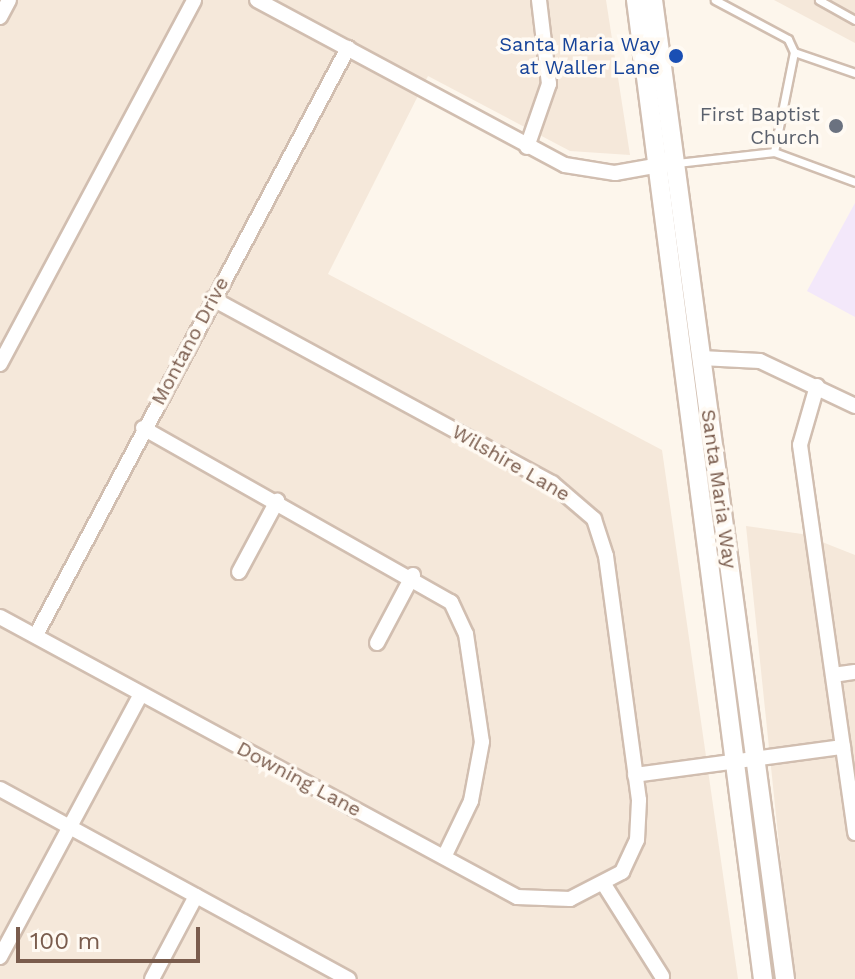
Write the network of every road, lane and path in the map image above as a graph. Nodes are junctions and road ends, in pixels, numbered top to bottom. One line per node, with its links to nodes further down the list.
1 (9, 0): 9 (street)
2 (194, 0): 20 (street)
3 (257, 0): 11 (street)
4 (539, 0): 14 (street)
5 (636, 0): 16 (main road, Santa Maria Way)
6 (653, 0): 16 (main road, Santa Maria Way)
7 (715, 0): 12 (lane)
8 (819, 0): 10 (lane)
9 (0, 17)
10 (855, 20)
11 (348, 48): 14 (street); 18 (street, Montano Drive)
12 (794, 52): 13 (lane); 15 (lane)
13 (855, 73)
14 (527, 147): 16 (street)
15 (774, 152): 16 (lane); 17 (lane)
16 (667, 164): 19 (main road, Santa Maria Way); 35 (main road, Santa Maria Way)
17 (855, 182)
18 (213, 299): 23 (street, Montano Drive); 36 (street, Wilshire Lane)
19 (701, 358): 21 (street); 34 (main road, Santa Maria Way)
20 (0, 364)
21 (817, 386): 22 (street); 31 (street)
22 (855, 406)
23 (143, 428): 24 (street); 28 (street, Montano Drive)
24 (277, 501): 25 (street); 26 (street)
25 (239, 572)
26 (413, 575): 29 (street); 40 (street)
27 (0, 617): 28 (street, Downing Lane)
28 (36, 635): 32 (street, Downing Lane)
29 (377, 643)
30 (855, 672): 31 (street)
31 (833, 675): 33 (street)
32 (141, 694): 38 (street); 40 (street, Downing Lane)
33 (843, 747): 34 (street); 39 (street)
34 (756, 759): 35 (street); 48 (main road, Santa Maria Way)
35 (736, 762): 36 (street); 47 (main road, Santa Maria Way)
36 (635, 775): 41 (street, Wilshire Lane)
37 (0, 789): 38 (street)
38 (70, 827): 42 (street); 43 (street)
39 (855, 833)
40 (444, 857): 41 (street, Downing Lane)
41 (605, 886): 44 (street)
42 (196, 896): 45 (street); 46 (street)
43 (0, 957)
44 (662, 976)
45 (152, 979)
46 (349, 979)
47 (763, 979)
48 (785, 979)

